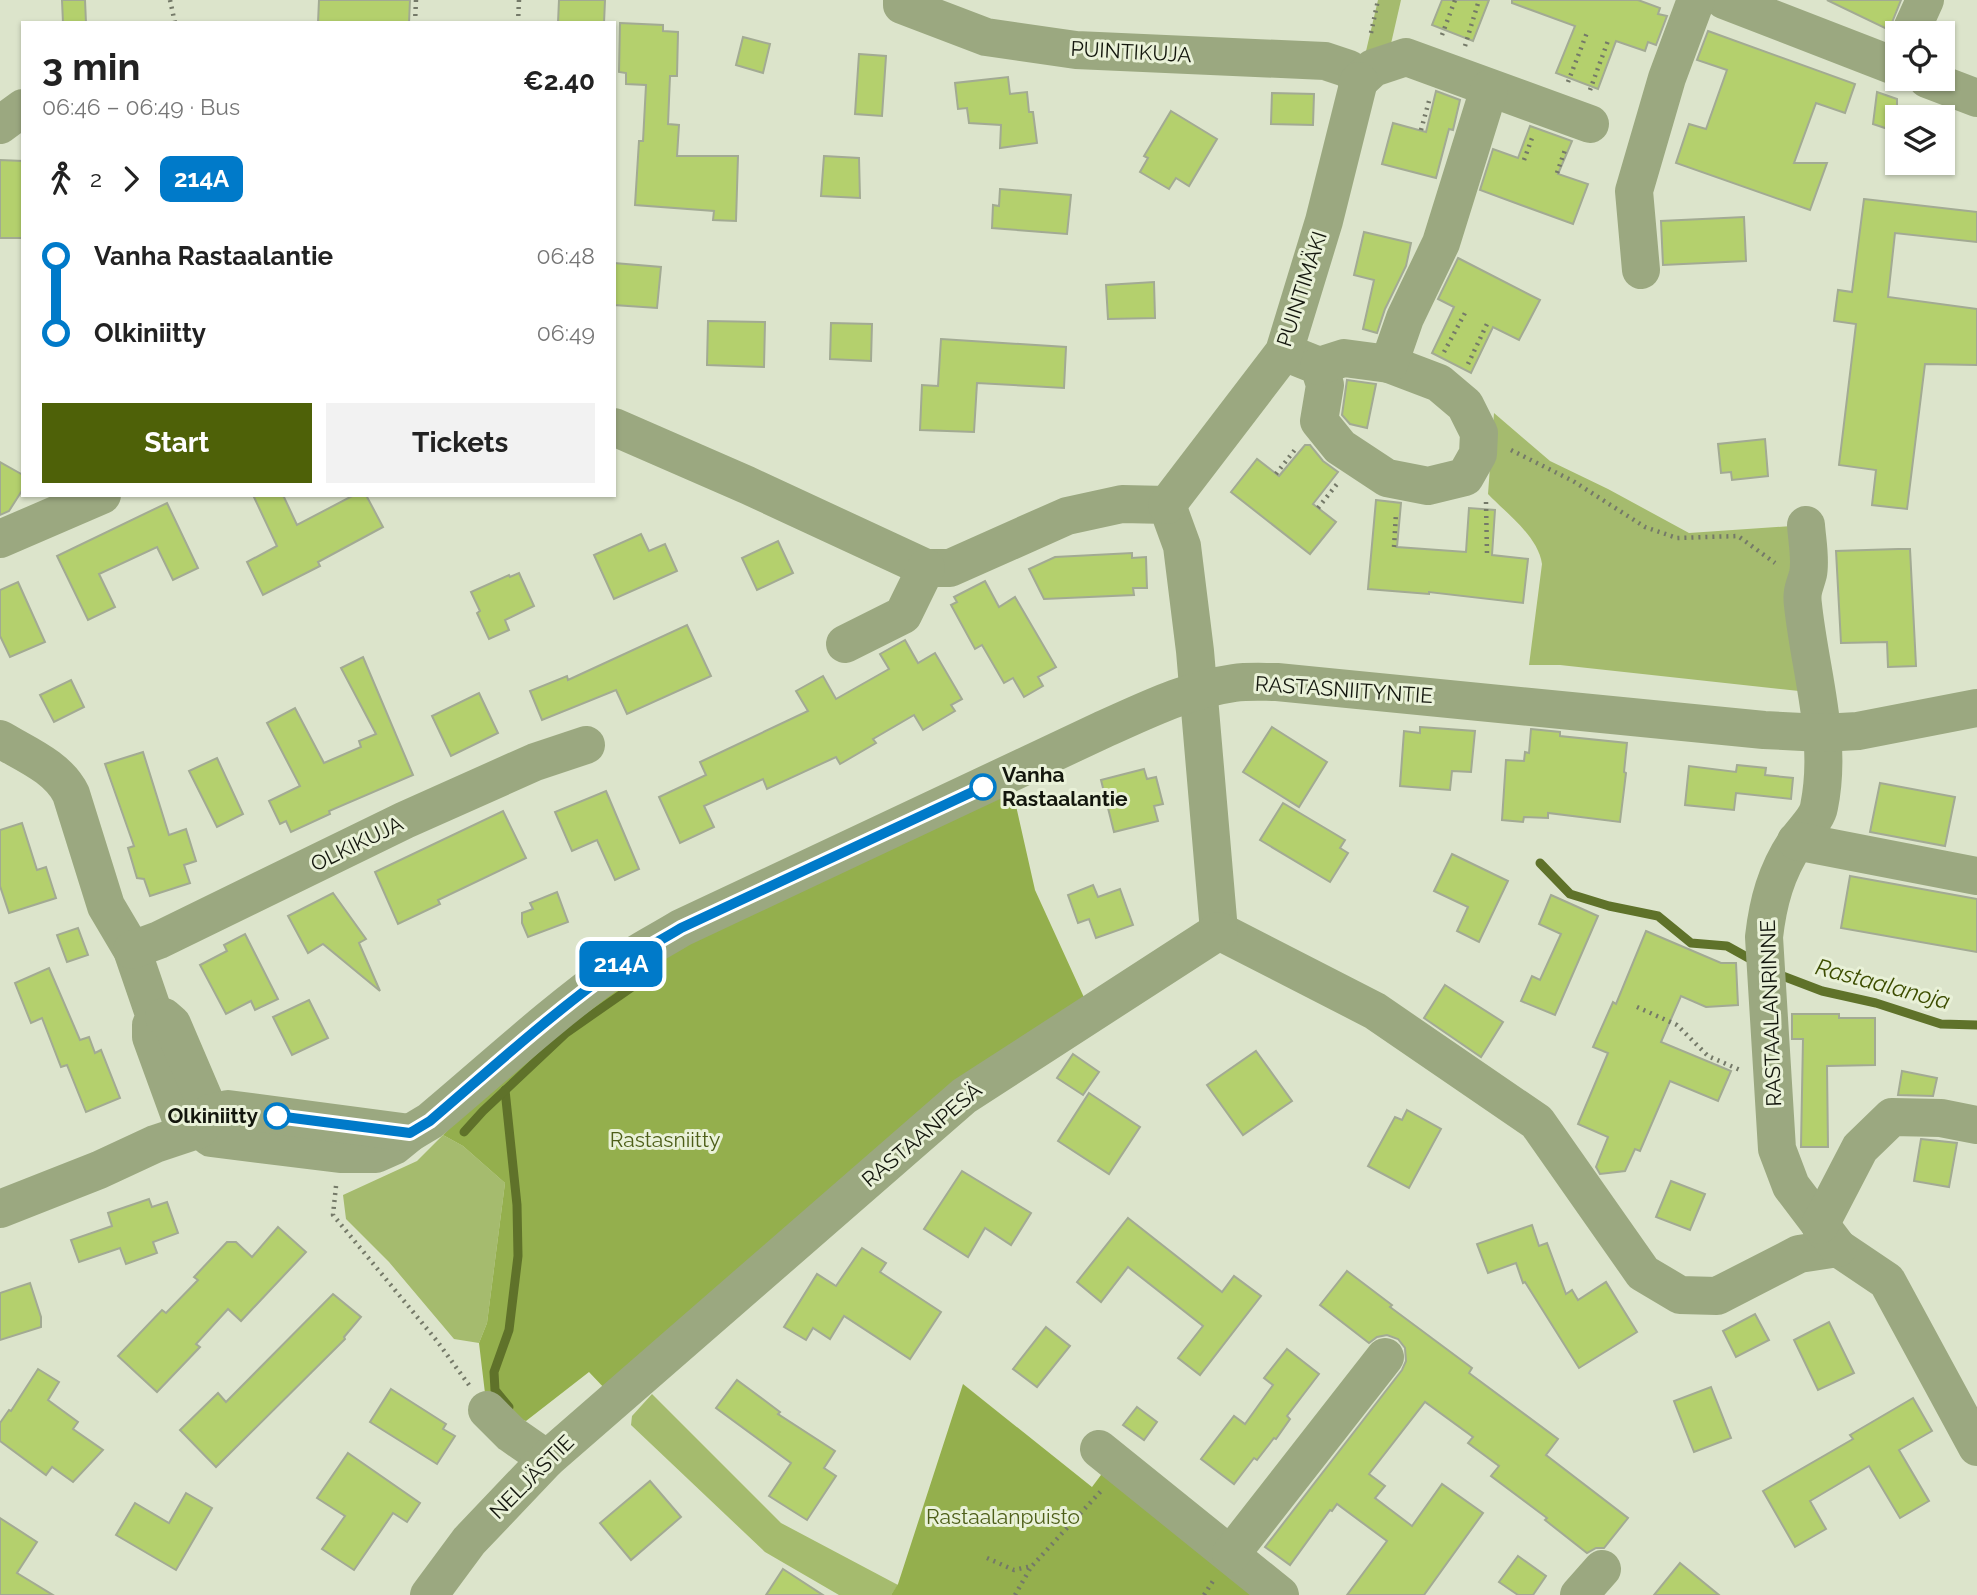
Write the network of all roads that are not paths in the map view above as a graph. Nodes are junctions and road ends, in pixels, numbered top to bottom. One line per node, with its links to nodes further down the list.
1 (1696, 0): 14 (street)
2 (1724, 0): 6 (street)
3 (1924, 0): 5 (street)
4 (902, 2): 7 (street, PUINTIKUJA)
5 (1918, 21)
6 (1885, 55)
7 (1359, 81): 8 (street); 15 (street, PUINTIMÄKI)
8 (1473, 81): 12 (street); 16 (street)
9 (1955, 87): 10 (street)
10 (1977, 98)
11 (21, 109): 13 (street)
12 (1575, 119)
13 (0, 125)
14 (1641, 270)
15 (1301, 359): 16 (street); 16 (street); 19 (street, PUINTIMÄKI)
16 (1389, 364)
17 (616, 428): 22 (street)
18 (97, 497): 21 (street)
19 (1167, 505): 22 (street); 24 (street)
20 (1807, 526): 26 (street, RASTAALANRINNE)
21 (0, 539)
22 (926, 568): 23 (street)
23 (845, 644)
24 (1198, 691): 26 (street, RASTASNIITYNTIE); 31 (street); 33 (street, RASTASNIITYNTIE)
25 (1977, 708): 26 (street, RASTASNIITYNTIE)
26 (1822, 733): 29 (street, RASTAALANRINNE)
27 (0, 739): 32 (street)
28 (586, 745): 32 (street, OLKIKUJA)
29 (1796, 841): 30 (street); 36 (street, RASTAALANRINNE)
30 (1977, 876)
31 (1219, 931): 36 (street); 38 (street, RASTAANPESÄ)
32 (132, 950): 33 (street)
33 (199, 1125): 35 (street)
34 (1977, 1125): 36 (street)
35 (0, 1209)
36 (1829, 1237): 40 (street)
37 (1385, 1357): 43 (street)
38 (648, 1371): 42 (street, NELJÄSTIE)
39 (487, 1410): 42 (street)
40 (1977, 1447)
41 (1110, 1458): 43 (street)
42 (547, 1459): 44 (street, NELJÄSTIE)
43 (1231, 1554): 45 (street)
44 (429, 1595)
45 (1280, 1595)

